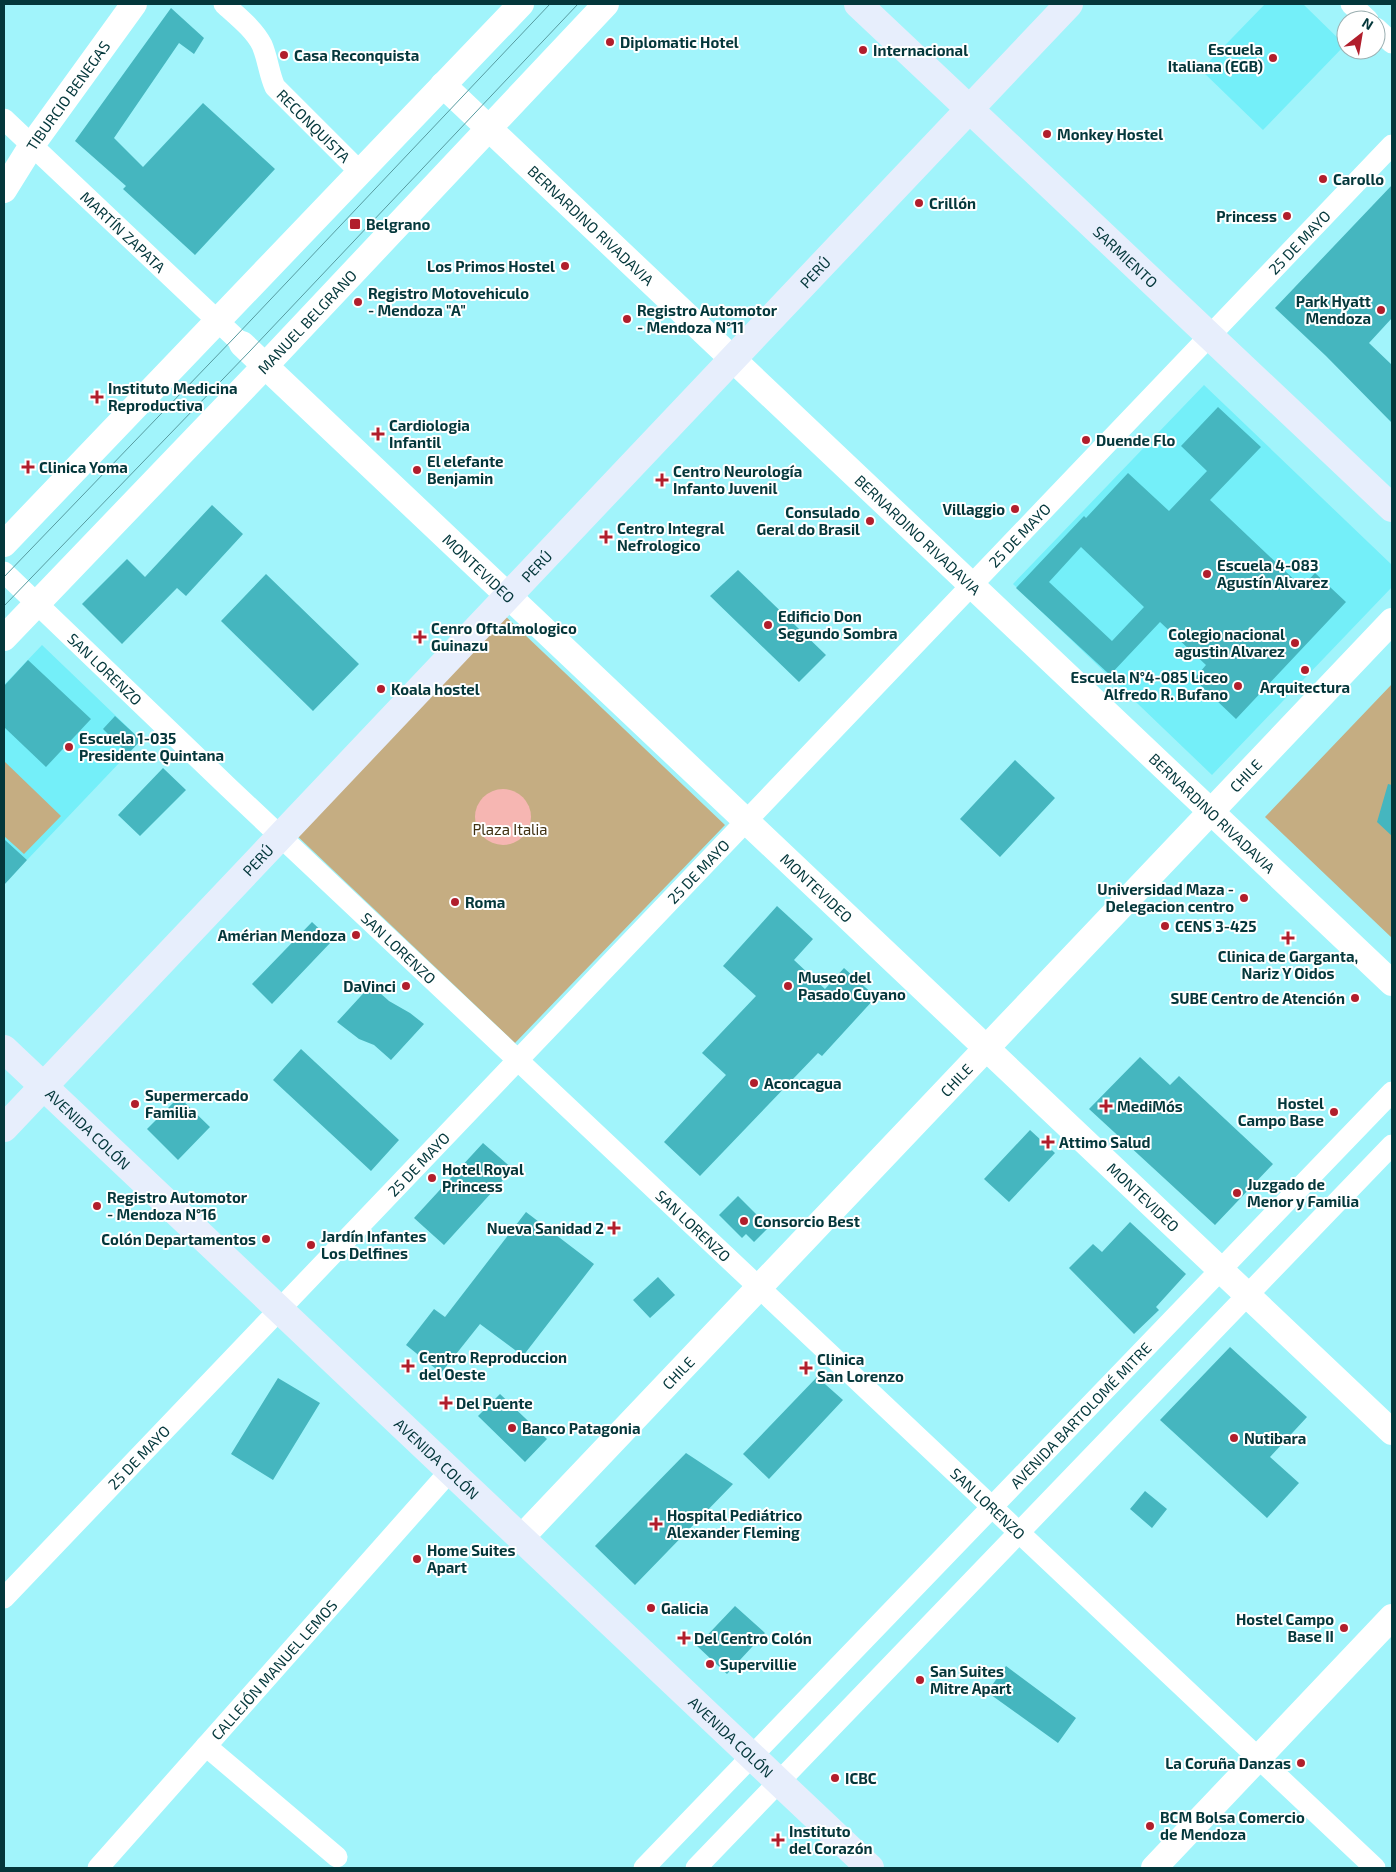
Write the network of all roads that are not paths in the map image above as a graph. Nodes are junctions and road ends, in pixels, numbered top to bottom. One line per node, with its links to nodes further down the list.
1 (134, 4): 11 (street, TIBURCIO BENEGAS)
2 (224, 4): 13 (street, RECONQUISTA)
3 (521, 4): 7 (street)
4 (606, 4): 10 (street, MANUEL BELGRANO)
5 (858, 4): 8 (main road, SARMIENTO)
6 (1069, 4): 8 (main road, PERÚ)
7 (443, 85): 10 (street, BERNARDINO RIVADAVIA); 13 (street)
8 (969, 109): 16 (main road, SARMIENTO); 18 (main road, PERÚ)
9 (4, 119): 11 (street, MARTÍN ZAPATA)
10 (488, 129): 18 (street, BERNARDINO RIVADAVIA); 19 (street, MANUEL BELGRANO)
11 (32, 145): 14 (street, TIBURCIO BENEGAS); 15 (street, MARTÍN ZAPATA)
12 (1392, 145): 16 (street, 25 DE MAYO)
13 (360, 172): 15 (street)
14 (4, 190)
15 (218, 320): 17 (street, MARTÍN ZAPATA); 21 (street)
16 (1210, 336): 20 (main road, SARMIENTO); 23 (street, 25 DE MAYO)
17 (242, 344): 19 (street, MONTEVIDEO)
18 (732, 359): 23 (street, BERNARDINO RIVADAVIA); 24 (main road, PERÚ)
19 (265, 366): 24 (street, MONTEVIDEO); 25 (street, MANUEL BELGRANO)
20 (1392, 508)
21 (4, 544)
22 (8, 577): 25 (street, SAN LORENZO)
23 (971, 585): 28 (street, BERNARDINO RIVADAVIA); 29 (street, 25 DE MAYO)
24 (508, 596): 29 (street, MONTEVIDEO); 30 (main road, PERÚ)
25 (36, 604): 27 (street, MANUEL BELGRANO); 30 (street, SAN LORENZO)
26 (1392, 622): 28 (street, CHILE)
27 (4, 638)
28 (1211, 812): 31 (street, BERNARDINO RIVADAVIA); 32 (street, CHILE)
29 (746, 821): 32 (street, MONTEVIDEO); 34 (street, 25 DE MAYO)
30 (280, 836): 34 (street, SAN LORENZO); 35 (main road, PERÚ)
31 (1392, 983)
32 (987, 1048): 39 (street, MONTEVIDEO); 40 (street, CHILE)
33 (4, 1049): 35 (main road, AVENIDA COLÓN)
34 (518, 1060): 40 (street, SAN LORENZO); 42 (street, 25 DE MAYO)
35 (43, 1086): 37 (main road, PERÚ); 42 (main road, AVENIDA COLÓN)
36 (1392, 1092): 39 (street, AVENIDA BARTOLOMÉ MITRE)
37 (4, 1128)
38 (1392, 1145): 41 (street)
39 (1221, 1270): 41 (street, MONTEVIDEO); 45 (street, AVENIDA BARTOLOMÉ MITRE)
40 (759, 1287): 45 (street, SAN LORENZO); 47 (street, CHILE)
41 (1248, 1295): 43 (street, MONTEVIDEO); 46 (street)
42 (279, 1310): 44 (main road, AVENIDA COLÓN); 48 (street, 25 DE MAYO)
43 (1392, 1432)
44 (450, 1471): 47 (main road, AVENIDA COLÓN); 50 (street, CALLEJÓN MANUEL LEMOS)
45 (992, 1507): 46 (street, SAN LORENZO); 51 (street, AVENIDA BARTOLOMÉ MITRE)
46 (1019, 1533): 52 (street, SAN LORENZO); 53 (street)
47 (521, 1538): 51 (main road, AVENIDA COLÓN)
48 (4, 1597)
49 (1392, 1616): 52 (street)
50 (206, 1746): 54 (street); 55 (street, CALLEJÓN MANUEL LEMOS)
51 (752, 1757): 53 (main road, AVENIDA COLÓN); 56 (street, AVENIDA BARTOLOMÉ MITRE)
52 (1258, 1758): 59 (street); 60 (street, SAN LORENZO)
53 (779, 1782): 57 (street); 58 (main road, AVENIDA COLÓN)
54 (337, 1857)
55 (98, 1868)
56 (644, 1868)
57 (696, 1868)
58 (870, 1868)
59 (1154, 1868)
60 (1375, 1868)

